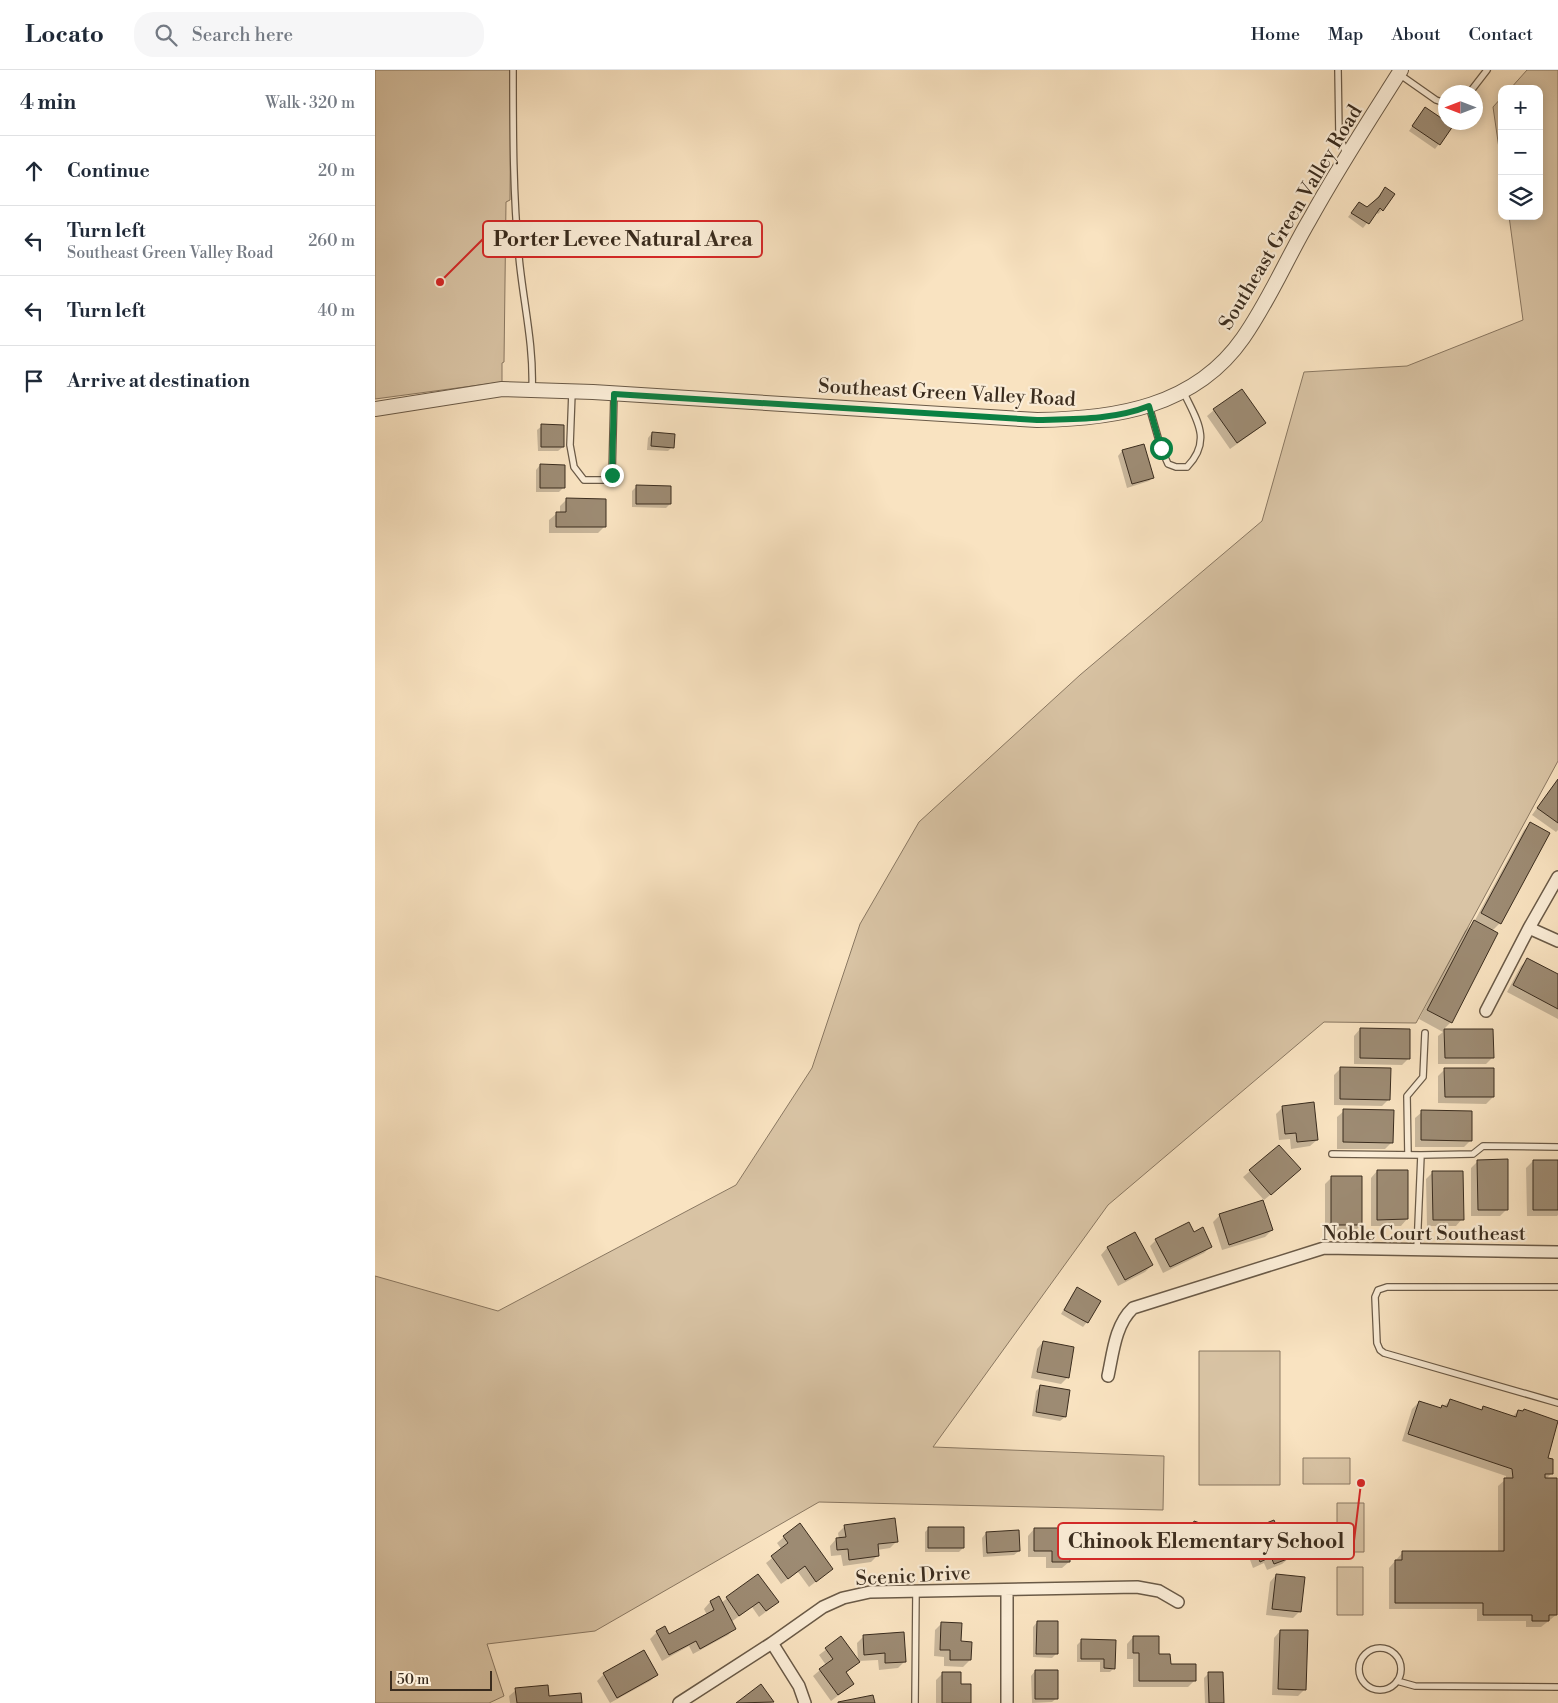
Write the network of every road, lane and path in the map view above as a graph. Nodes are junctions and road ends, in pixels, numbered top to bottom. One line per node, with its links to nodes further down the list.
1 (513, 70): 8 (lane)
2 (1338, 70): 7 (lane)
3 (1487, 70): 5 (lane)
4 (1400, 72): 6 (lane); 7 (street, Southeast Green Valley Road)
5 (1475, 85)
6 (1438, 100)
7 (1347, 156): 10 (street, Southeast Green Valley Road)
8 (532, 390): 9 (street, Southeast Green Valley Road); 13 (street, Southeast Green Valley Road)
9 (572, 391): 11 (street, Southeast Green Valley Road); 11 (lane)
10 (1183, 391): 12 (street, Southeast Green Valley Road); 12 (lane)
11 (614, 394): 12 (street, Southeast Green Valley Road)
12 (1149, 406)
13 (375, 409)
14 (1558, 877): 15 (street)
15 (1529, 928): 16 (street); 17 (street)
16 (1558, 941)
17 (1486, 1011)
18 (1425, 1033): 21 (lane)
19 (1558, 1147): 22 (lane)
20 (1333, 1154): 21 (lane)
21 (1407, 1155): 22 (lane)
22 (1421, 1155): 23 (lane)
23 (1417, 1249): 24 (street, Noble Court Southeast); 26 (street, Noble Court Southeast)
24 (1558, 1252)
25 (1558, 1287): 27 (lane)
26 (1108, 1376)
27 (1558, 1403)
28 (1007, 1590): 29 (street, Scenic Drive); 30 (street, Scenic Drive); 37 (street)
29 (916, 1591): 31 (street, Scenic Drive); 36 (lane)
30 (1178, 1602)
31 (772, 1643): 34 (street, Scenic Drive); 35 (street)
32 (1397, 1682): 32 (lane); 33 (lane)
33 (1558, 1687)
34 (679, 1703)
35 (805, 1703)
36 (915, 1703)
37 (1007, 1703)

